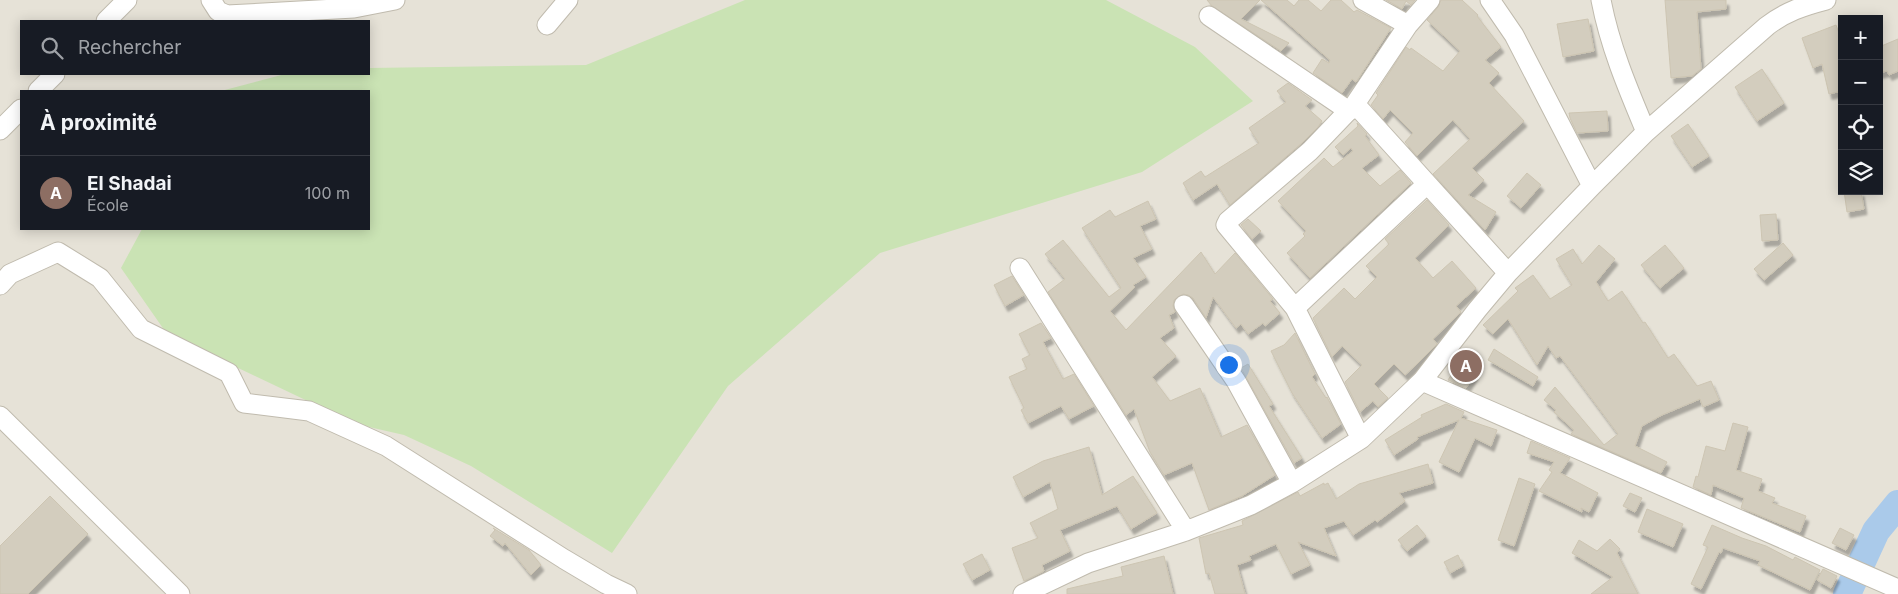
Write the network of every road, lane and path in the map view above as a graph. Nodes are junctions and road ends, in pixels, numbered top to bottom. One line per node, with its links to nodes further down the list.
1 (127, 0): 12 (street)
2 (211, 0): 3 (street)
3 (395, 0)
4 (568, 0): 13 (street)
5 (1363, 0): 14 (street)
6 (1430, 0): 14 (street)
7 (1490, 0): 22 (street)
8 (1601, 0): 20 (street)
9 (1826, 0): 10 (street)
10 (1781, 7): 20 (street)
11 (1209, 16): 17 (street)
12 (107, 20)
13 (546, 25)
14 (1408, 26): 17 (street)
15 (54, 75): 16 (street)
16 (39, 90)
17 (1352, 108): 21 (street); 27 (street)
18 (20, 110): 19 (street)
19 (0, 130)
20 (1646, 132): 22 (street)
21 (1427, 184): 24 (street); 27 (street)
22 (1592, 186): 24 (street)
23 (1020, 268): 32 (street)
24 (1508, 273): 28 (street)
25 (0, 285): 34 (street)
26 (1184, 305): 31 (street)
27 (1295, 308): 30 (street)
28 (1422, 381): 30 (street); 33 (street)
29 (0, 416): 35 (street)
30 (1361, 439): 31 (street)
31 (1292, 483): 32 (street)
32 (1186, 531): 37 (street)
33 (1893, 587)
34 (603, 589): 36 (street)
35 (180, 594)
36 (627, 594)
37 (1023, 594)

